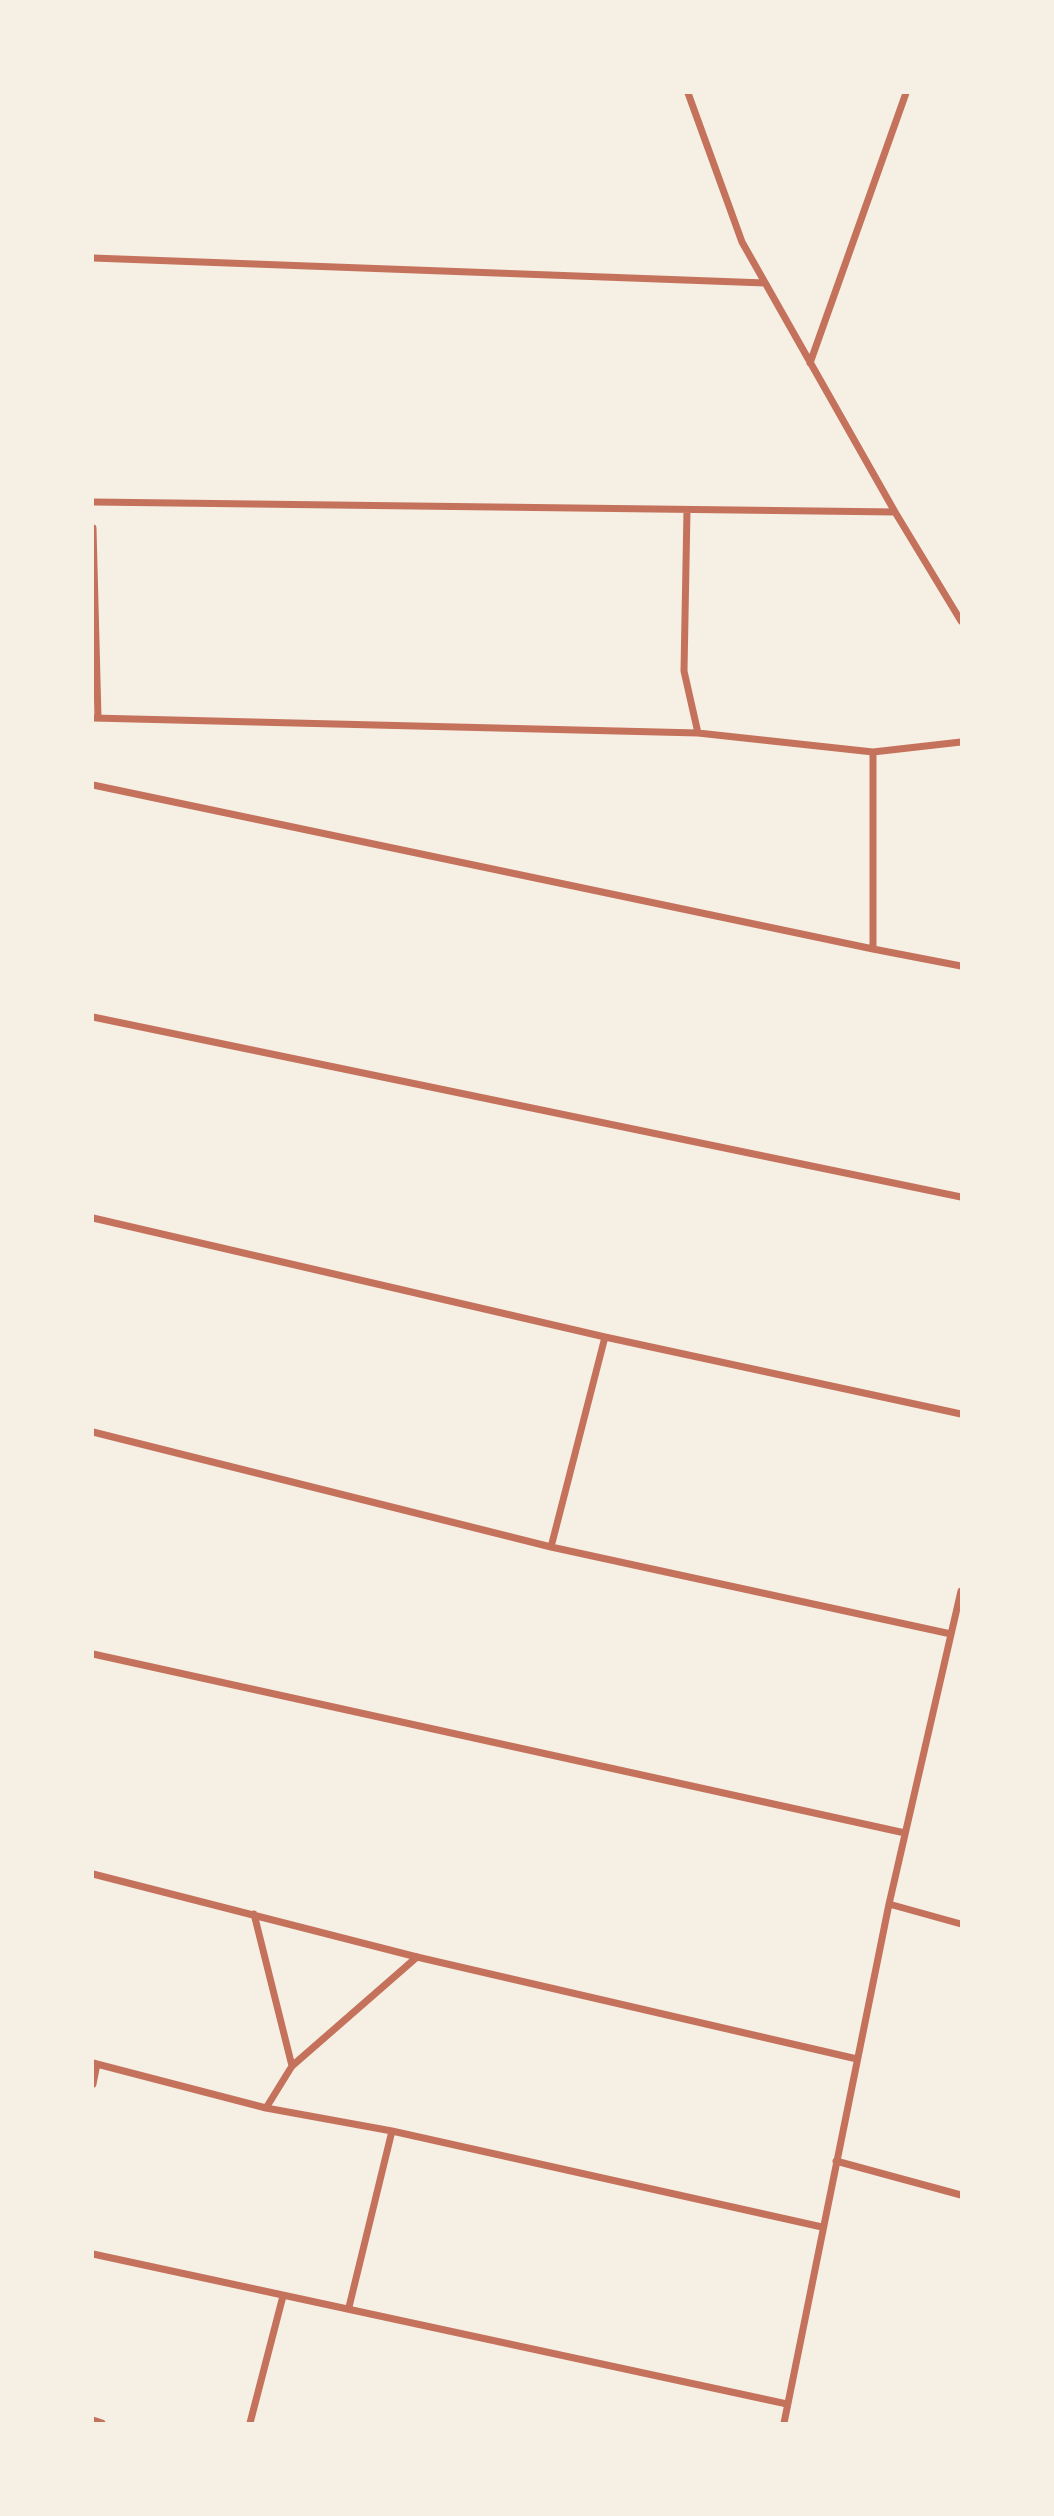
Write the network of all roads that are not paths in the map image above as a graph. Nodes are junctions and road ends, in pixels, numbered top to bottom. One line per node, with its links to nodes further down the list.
1 (688, 93): 4 (street)
2 (906, 93): 5 (street)
3 (93, 258): 4 (street)
4 (765, 283): 5 (street)
5 (810, 363): 8 (street)
6 (93, 502): 7 (street)
7 (687, 510): 8 (street); 12 (street)
8 (895, 512): 10 (street)
9 (93, 528): 11 (street)
10 (961, 621)
11 (95, 718): 12 (street)
12 (698, 733): 14 (street)
13 (961, 743): 14 (street)
14 (873, 752): 16 (street)
15 (93, 785): 16 (street)
16 (873, 949): 17 (street)
17 (961, 966)
18 (93, 1017): 19 (street)
19 (961, 1197)
20 (93, 1218): 21 (street)
21 (605, 1337): 22 (street); 24 (street)
22 (961, 1414)
23 (93, 1433): 24 (street)
24 (551, 1547): 26 (street)
25 (961, 1591): 26 (street)
26 (951, 1634): 28 (street)
27 (93, 1654): 28 (street)
28 (905, 1833): 30 (street)
29 (93, 1874): 31 (street)
30 (889, 1904): 32 (street); 34 (street)
31 (254, 1914): 33 (street); 36 (street)
32 (961, 1924)
33 (417, 1957): 34 (street); 36 (street)
34 (857, 2059): 40 (street)
35 (95, 2063): 37 (street); 38 (street)
36 (292, 2066): 38 (street)
37 (93, 2084)
38 (266, 2108): 39 (street)
39 (392, 2131): 42 (street); 45 (street)
40 (835, 2161): 41 (street); 42 (street)
41 (961, 2194)
42 (822, 2227): 46 (street)
43 (93, 2253): 44 (street)
44 (283, 2296): 45 (street); 49 (street)
45 (349, 2307): 46 (street)
46 (787, 2404): 50 (street)
47 (93, 2420): 48 (street)
48 (102, 2423)
49 (250, 2423)
50 (784, 2423)

